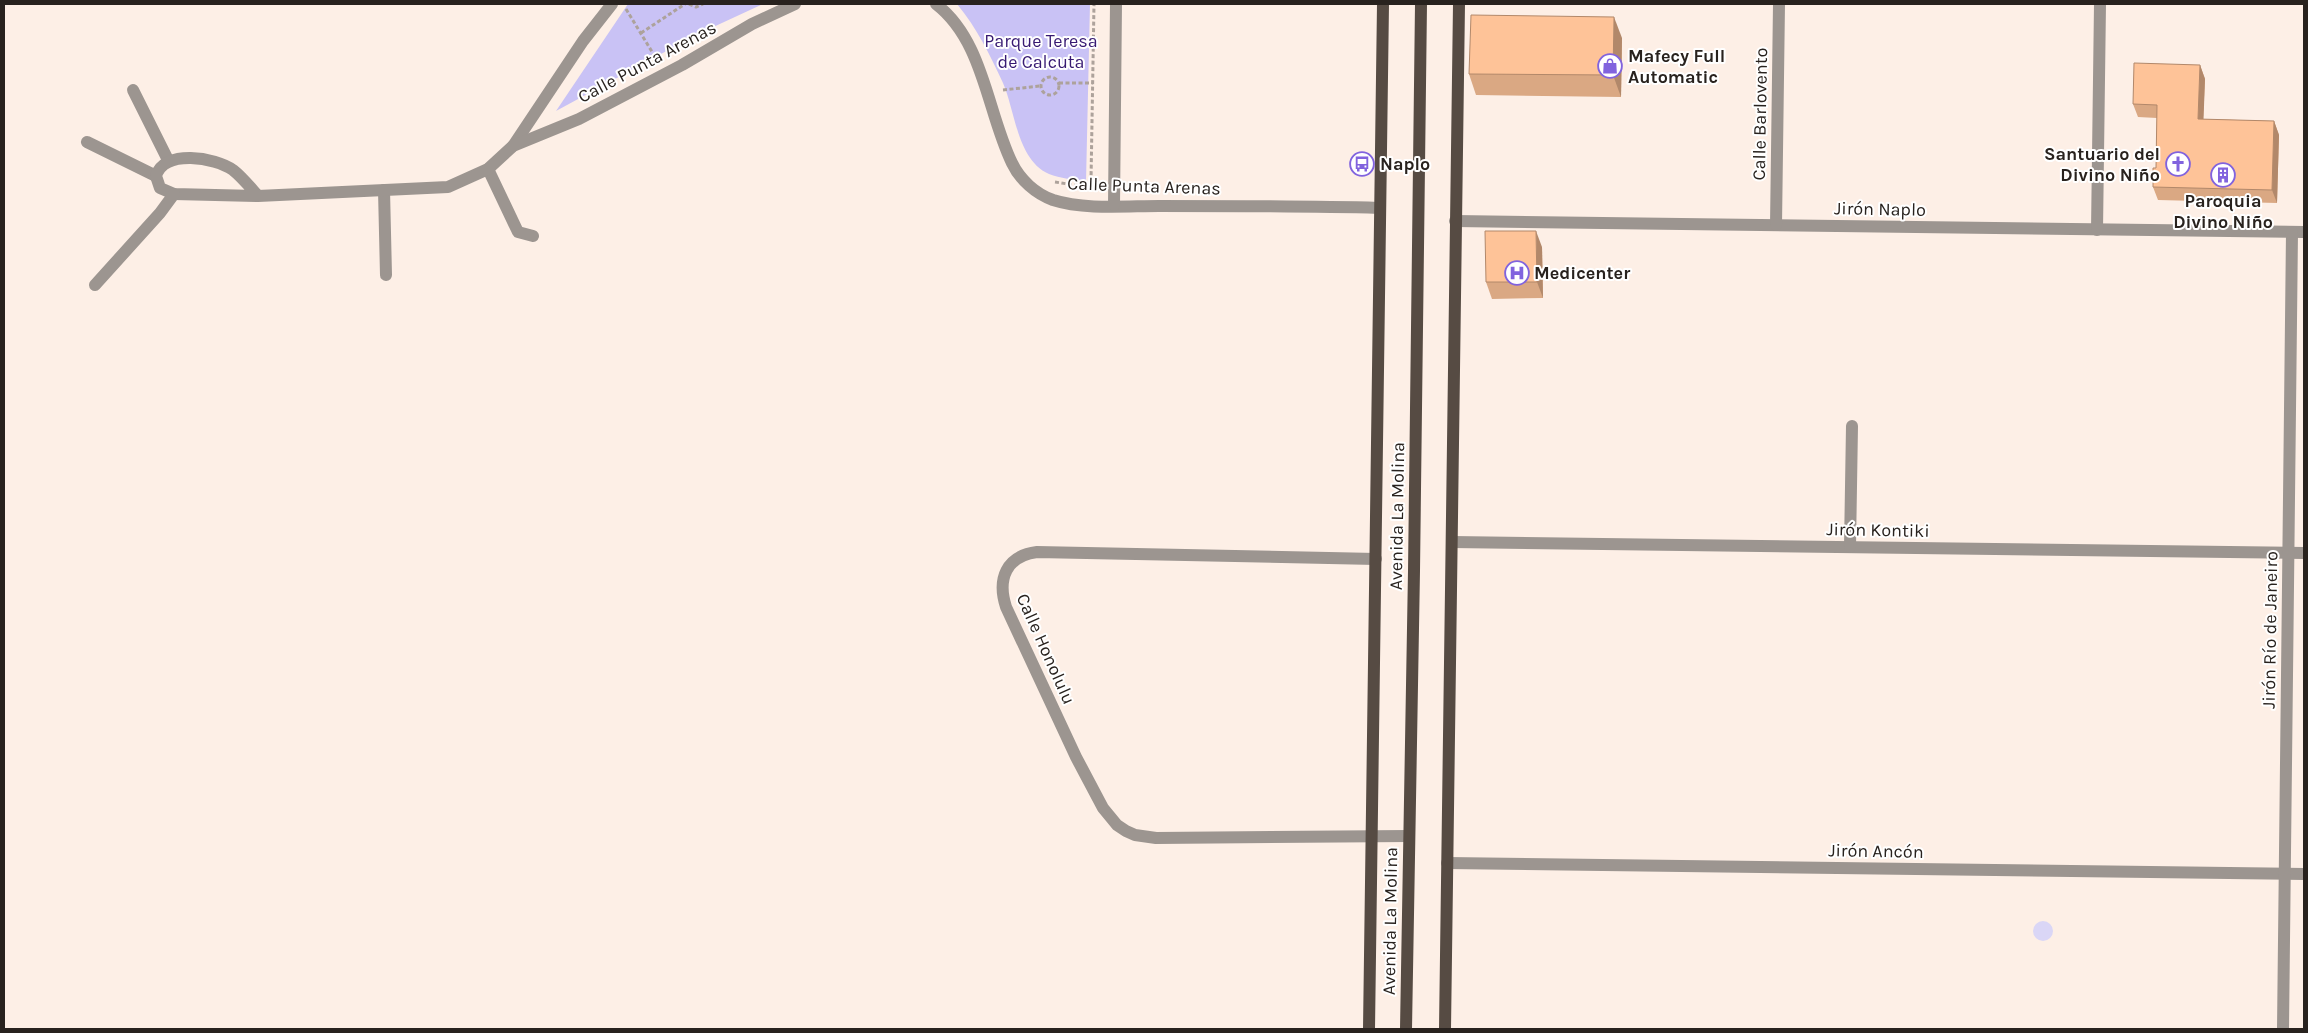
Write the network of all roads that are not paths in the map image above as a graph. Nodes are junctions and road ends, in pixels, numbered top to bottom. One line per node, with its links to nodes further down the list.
1 (795, 4): 12 (street, Calle Punta Arenas)
2 (936, 4): 19 (street, Calle Punta Arenas)
3 (1116, 4): 19 (street)
4 (1383, 4): 20 (main road, Avenida La Molina)
5 (1421, 4): 35 (main road, Avenida La Molina)
6 (1459, 4): 21 (main road)
7 (1779, 4): 22 (street, Calle Barlovento)
8 (2100, 4): 23 (street)
9 (620, 7): 12 (street, Calle Punta Arenas)
10 (133, 90): 13 (street)
11 (87, 142): 15 (street)
12 (513, 146): 14 (street, Calle Punta Arenas)
13 (168, 160): 15 (street); 18 (street)
14 (488, 169): 16 (street, Calle Punta Arenas); 25 (street)
15 (156, 176): 17 (street)
16 (384, 190): 18 (street, Calle Punta Arenas); 26 (street)
17 (174, 194): 18 (street, Calle Punta Arenas); 27 (street)
18 (258, 196)
19 (1114, 206): 20 (street, Calle Punta Arenas)
20 (1379, 208): 33 (main road, Avenida La Molina)
21 (1455, 221): 22 (street, Jirón Naplo); 29 (main road)
22 (1776, 226): 23 (street, Jirón Naplo)
23 (2098, 230): 24 (street, Jirón Naplo)
24 (2298, 232): 31 (street, Jirón Río de Janeiro)
25 (533, 236)
26 (386, 275)
27 (96, 285)
28 (1852, 426): 30 (street)
29 (1452, 542): 30 (street, Jirón Kontiki); 36 (main road)
30 (1850, 547): 31 (street, Jirón Kontiki)
31 (2288, 553): 32 (street, Jirón Kontiki); 37 (street, Jirón Río de Janeiro)
32 (2304, 553)
33 (1376, 560): 34 (main road, Avenida La Molina); 34 (street, Calle Honolulu)
34 (1372, 836): 35 (street, Calle Honolulu); 39 (main road, Avenida La Molina)
35 (1409, 836): 40 (main road, Avenida La Molina)
36 (1447, 864): 37 (street, Jirón Ancón); 41 (main road)
37 (2284, 874): 38 (street, Jirón Ancón); 42 (street, Jirón Río de Janeiro)
38 (2304, 874)
39 (1369, 1029)
40 (1406, 1029)
41 (1445, 1029)
42 (2283, 1029)

